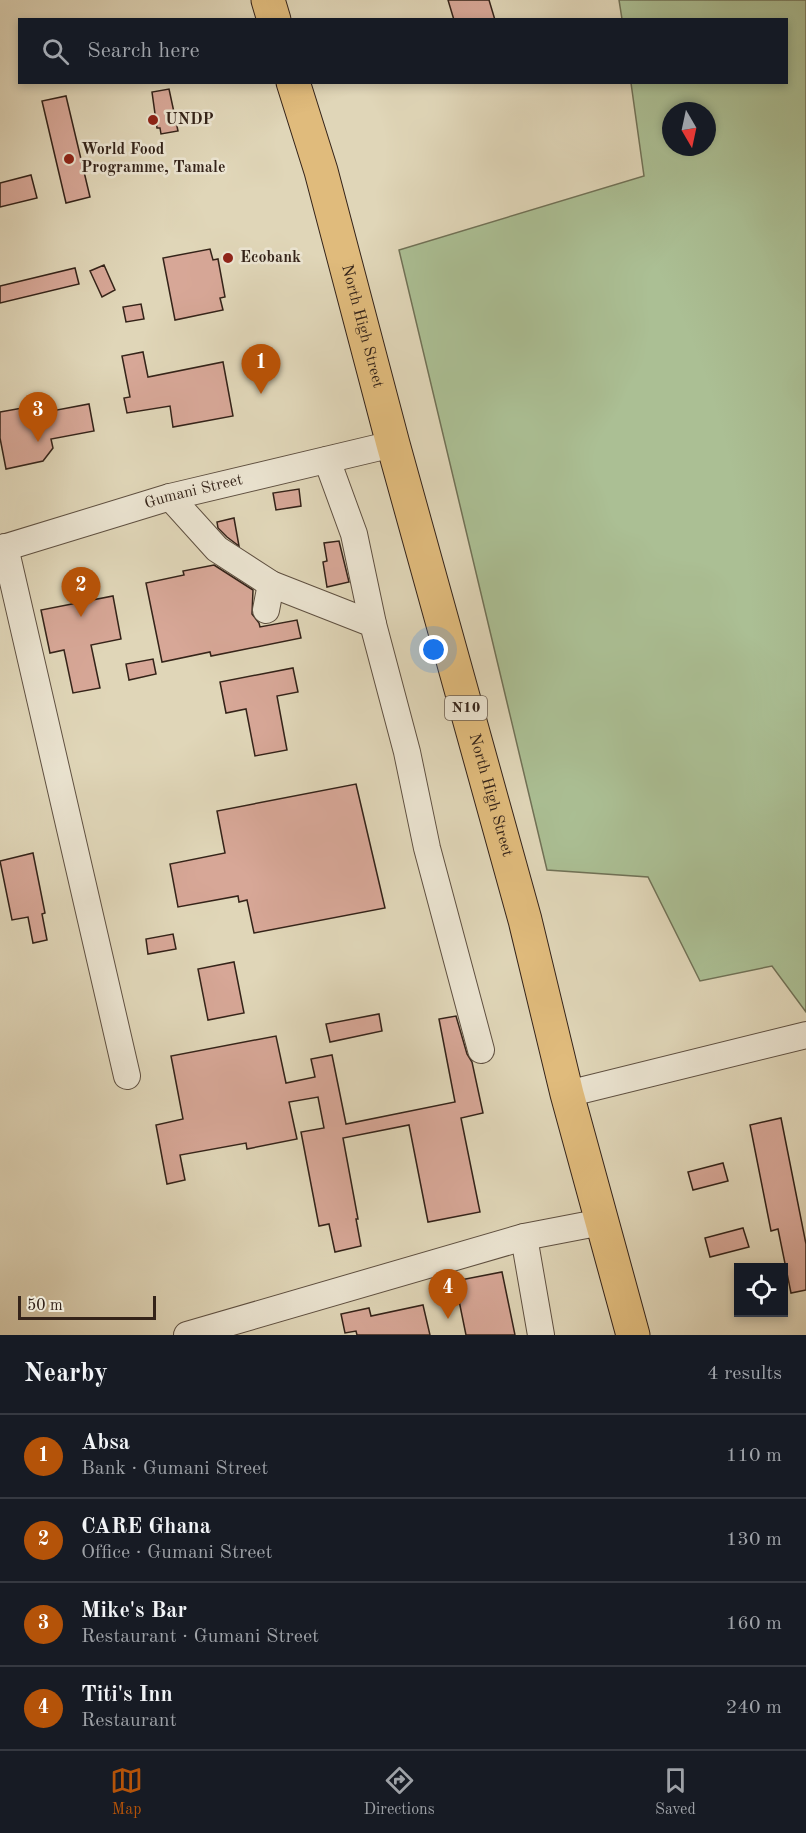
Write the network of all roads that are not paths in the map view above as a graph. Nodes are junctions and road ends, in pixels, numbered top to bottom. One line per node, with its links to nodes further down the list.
1 (268, 0): 2 (highway)
2 (273, 18)
3 (294, 84): 4 (highway, North High Street / N10)
4 (393, 444): 5 (street, Gumani Street); 14 (highway, North High Street / N10)
5 (327, 460): 6 (street, Gumani Street); 10 (street)
6 (170, 497): 7 (street, Gumani Street); 8 (street)
7 (3, 548): 13 (street)
8 (271, 584): 9 (street); 10 (street)
9 (266, 610)
10 (373, 624): 12 (street)
11 (806, 1035): 14 (street)
12 (481, 1050)
13 (127, 1076)
14 (567, 1094): 15 (highway, North High Street / N10)
15 (602, 1222): 16 (street); 19 (highway, North High Street / N10)
16 (524, 1237): 17 (street); 18 (street)
17 (187, 1335)
18 (541, 1335)
19 (633, 1335)

